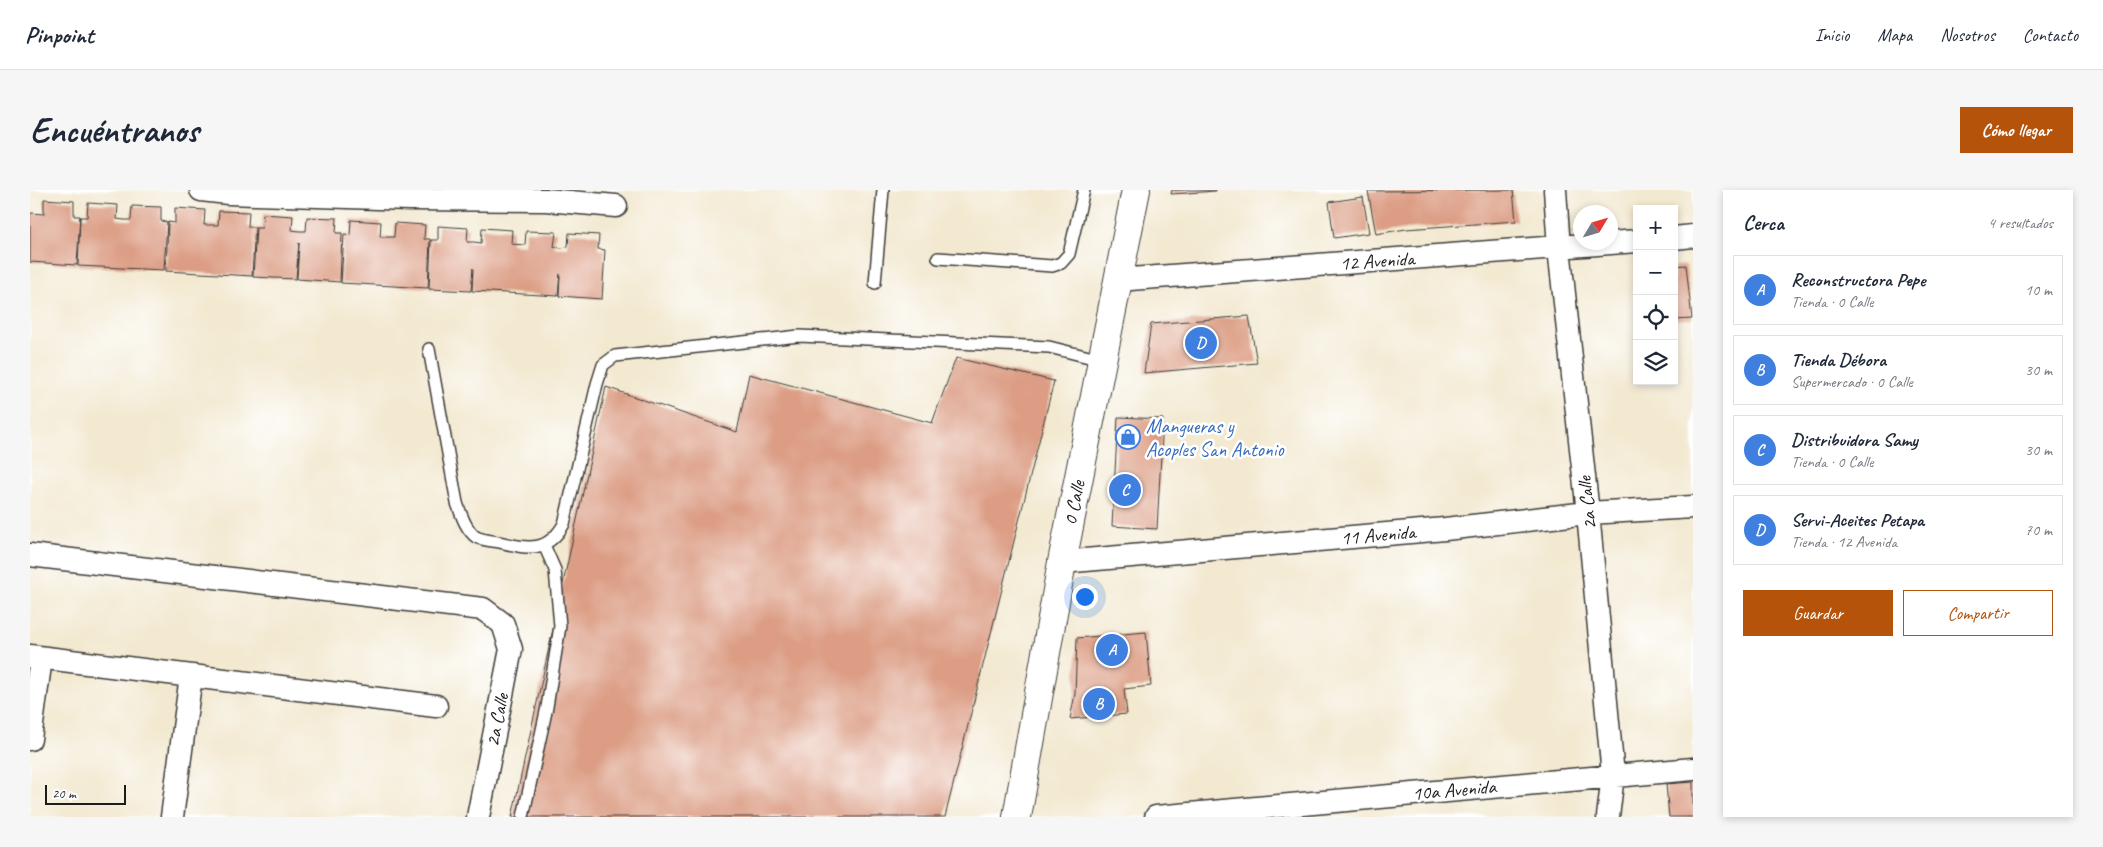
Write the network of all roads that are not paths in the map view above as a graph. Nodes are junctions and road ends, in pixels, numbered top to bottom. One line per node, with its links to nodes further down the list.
1 (201, 190): 6 (street)
2 (883, 190): 16 (lane)
3 (1084, 190): 14 (lane)
4 (1136, 190): 15 (main road, 0 Calle)
5 (1555, 190): 13 (street, 2a Calle)
6 (228, 192): 7 (street)
7 (409, 194): 8 (street)
8 (547, 195): 9 (street)
9 (616, 206)
10 (1693, 236): 11 (street)
11 (1678, 238)
12 (1633, 241): 13 (street, 12 Avenida)
13 (1559, 248): 15 (street, 12 Avenida); 20 (street, 2a Calle)
14 (938, 258)
15 (1117, 280): 18 (main road, 0 Calle)
16 (875, 284)
17 (429, 349): 21 (lane)
18 (1101, 360): 21 (lane); 23 (main road, 0 Calle)
19 (1693, 507): 20 (street, 11 Avenida)
20 (1588, 513): 23 (street, 11 Avenida); 29 (street, 2a Calle)
21 (544, 546): 32 (lane)
22 (30, 555): 31 (street, 2a Calle)
23 (1062, 562): 33 (main road, 0 Calle)
24 (36, 657): 25 (street); 27 (street)
25 (191, 676): 26 (street); 30 (street)
26 (436, 706)
27 (30, 739)
28 (1693, 769): 29 (street, 10a Avenida)
29 (1614, 776): 34 (street, 10a Avenida); 35 (street, 2a Calle)
30 (172, 817)
31 (478, 817)
32 (523, 817)
33 (1017, 817)
34 (1156, 817)
35 (1608, 817)

